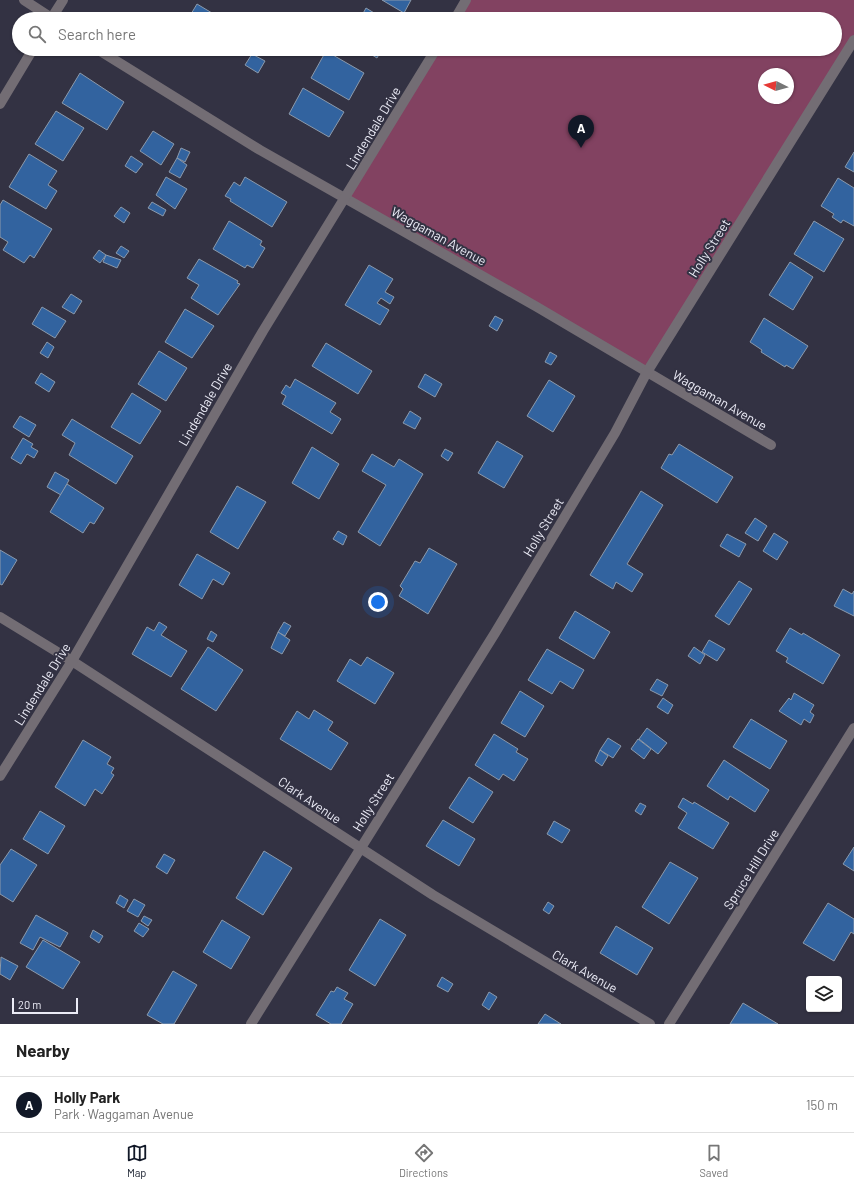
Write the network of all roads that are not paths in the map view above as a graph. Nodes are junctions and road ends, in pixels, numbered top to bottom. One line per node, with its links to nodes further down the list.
1 (24, 0): 4 (street)
2 (63, 0): 5 (street)
3 (466, 0): 6 (street)
4 (42, 12)
5 (56, 12)
6 (459, 12)
7 (854, 40): 13 (street, Holly Street)
8 (29, 56): 11 (street)
9 (108, 56): 12 (street, Waggaman Avenue)
10 (432, 56): 12 (street, Lindendale Drive)
11 (0, 104)
12 (345, 199): 13 (street, Waggaman Avenue); 16 (street, Lindendale Drive)
13 (647, 372): 14 (street, Waggaman Avenue); 19 (street, Holly Street)
14 (771, 445)
15 (0, 617): 16 (street, Clark Avenue)
16 (72, 661): 18 (street, Lindendale Drive); 19 (street, Clark Avenue)
17 (854, 728): 22 (street, Spruce Hill Drive)
18 (0, 776)
19 (359, 848): 20 (street, Holly Street); 21 (street, Clark Avenue)
20 (251, 1024)
21 (650, 1024)
22 (669, 1024)

